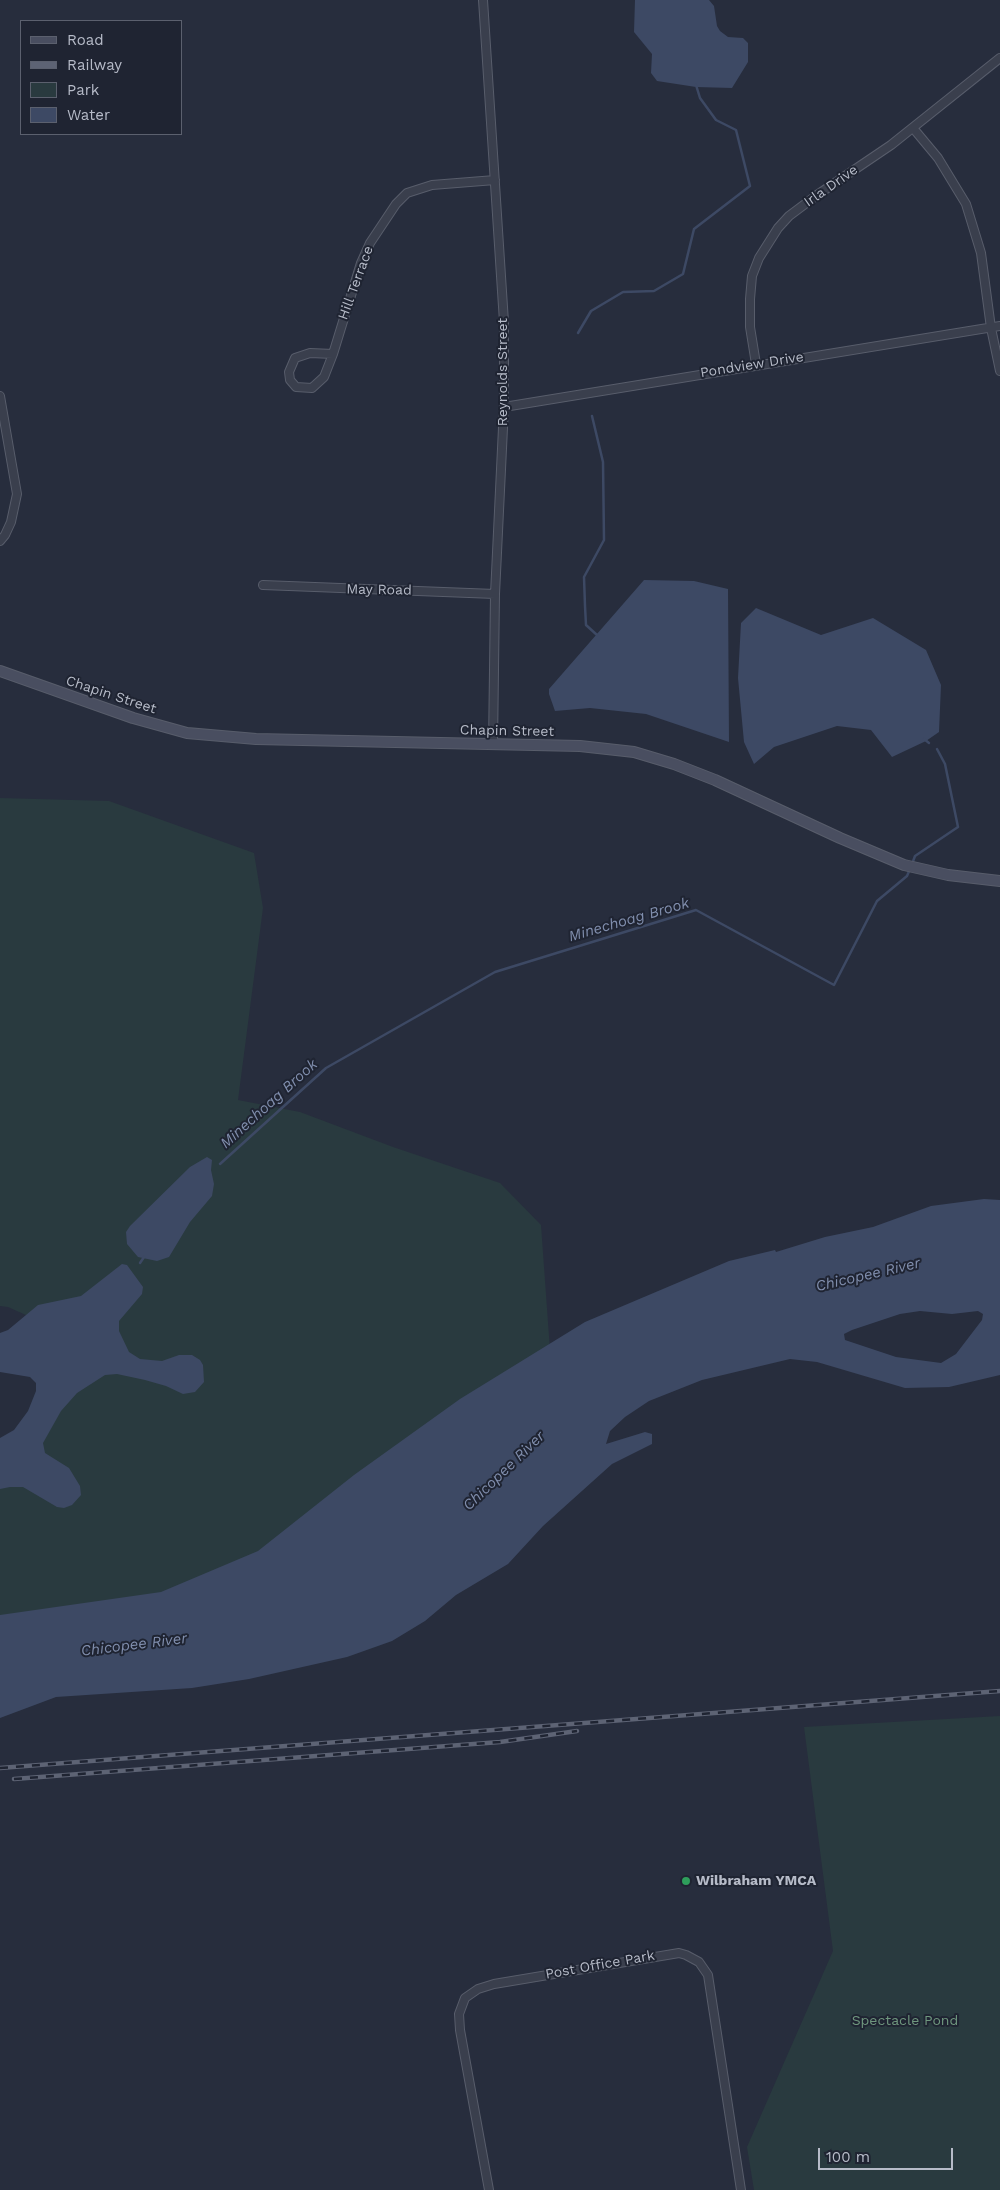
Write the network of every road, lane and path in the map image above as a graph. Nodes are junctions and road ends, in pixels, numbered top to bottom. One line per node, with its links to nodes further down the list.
1 (483, 0): 4 (street, Reynolds Street)
2 (1000, 58): 3 (street, Irla Drive)
3 (913, 128): 6 (street); 8 (street, Irla Drive)
4 (495, 180): 7 (street, Hill Terrace); 11 (street, Reynolds Street)
5 (1000, 326): 6 (street, Pondview Drive)
6 (991, 328): 8 (street, Pondview Drive); 9 (street)
7 (333, 354): 7 (street, Hill Terrace)
8 (756, 364): 11 (street, Pondview Drive)
9 (1000, 371)
10 (0, 396): 12 (street)
11 (504, 406): 14 (street, Reynolds Street)
12 (0, 541)
13 (263, 586): 14 (street, May Road)
14 (495, 594): 16 (street, Reynolds Street)
15 (0, 671): 16 (main road, Chapin Street)
16 (494, 744): 17 (main road, Chapin Street)
17 (1000, 881)
18 (489, 2190): 19 (street, Post Office Park)
19 (741, 2190)

